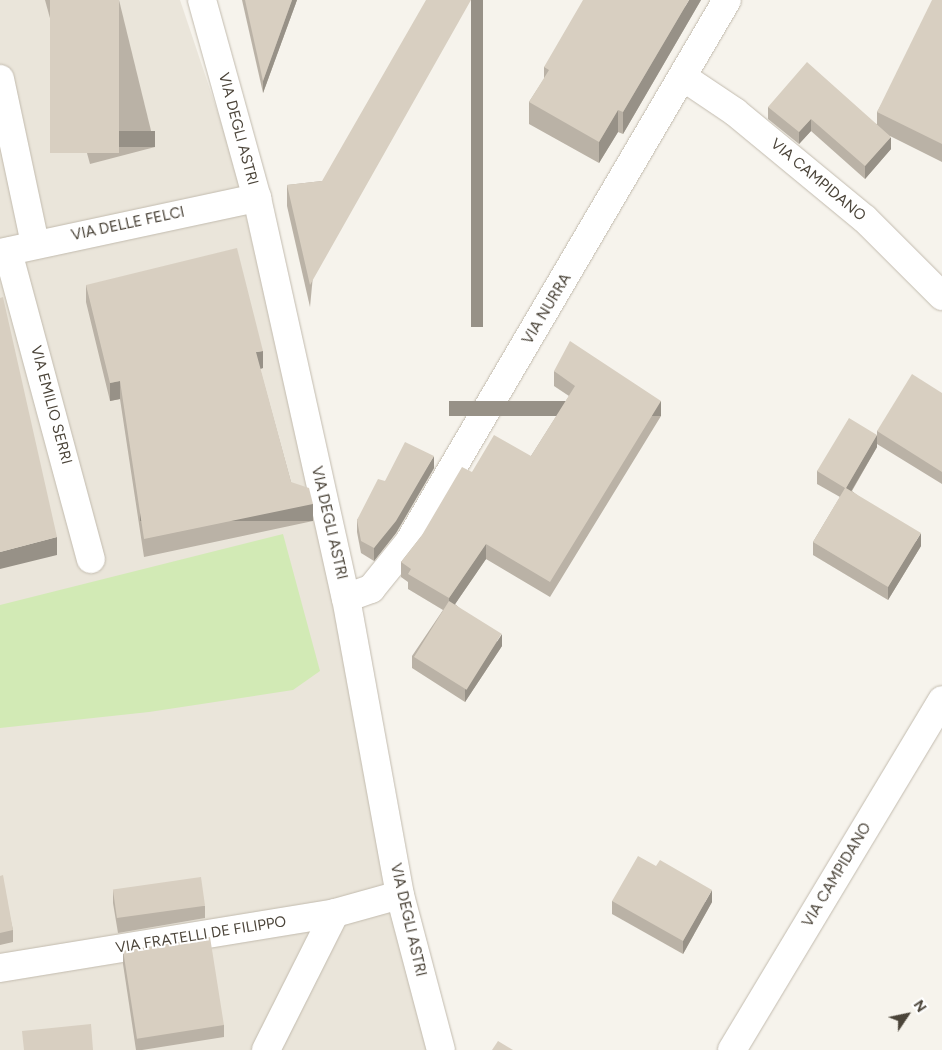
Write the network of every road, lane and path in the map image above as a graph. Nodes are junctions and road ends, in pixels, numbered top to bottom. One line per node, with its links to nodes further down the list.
1 (202, 0): 5 (street, VIA DEGLI ASTRI)
2 (727, 0): 3 (street, VIA NURRA)
3 (683, 77): 8 (street, VIA CAMPIDANO); 10 (street, VIA NURRA)
4 (0, 79): 6 (street)
5 (257, 198): 6 (street, VIA DELLE FELCI); 10 (street, VIA DEGLI ASTRI)
6 (35, 244): 7 (street, VIA DELLE FELCI)
7 (4, 252): 9 (street, VIA EMILIO SERRI)
8 (942, 296)
9 (91, 559)
10 (346, 598): 12 (street, VIA DEGLI ASTRI)
11 (942, 700): 17 (street, VIA CAMPIDANO)
12 (400, 895): 13 (street, VIA FRATELLI DE FILIPPO); 16 (street, VIA DEGLI ASTRI)
13 (336, 913): 14 (street, VIA FRATELLI DE FILIPPO); 15 (street)
14 (0, 968)
15 (266, 1050)
16 (441, 1050)
17 (732, 1050)

